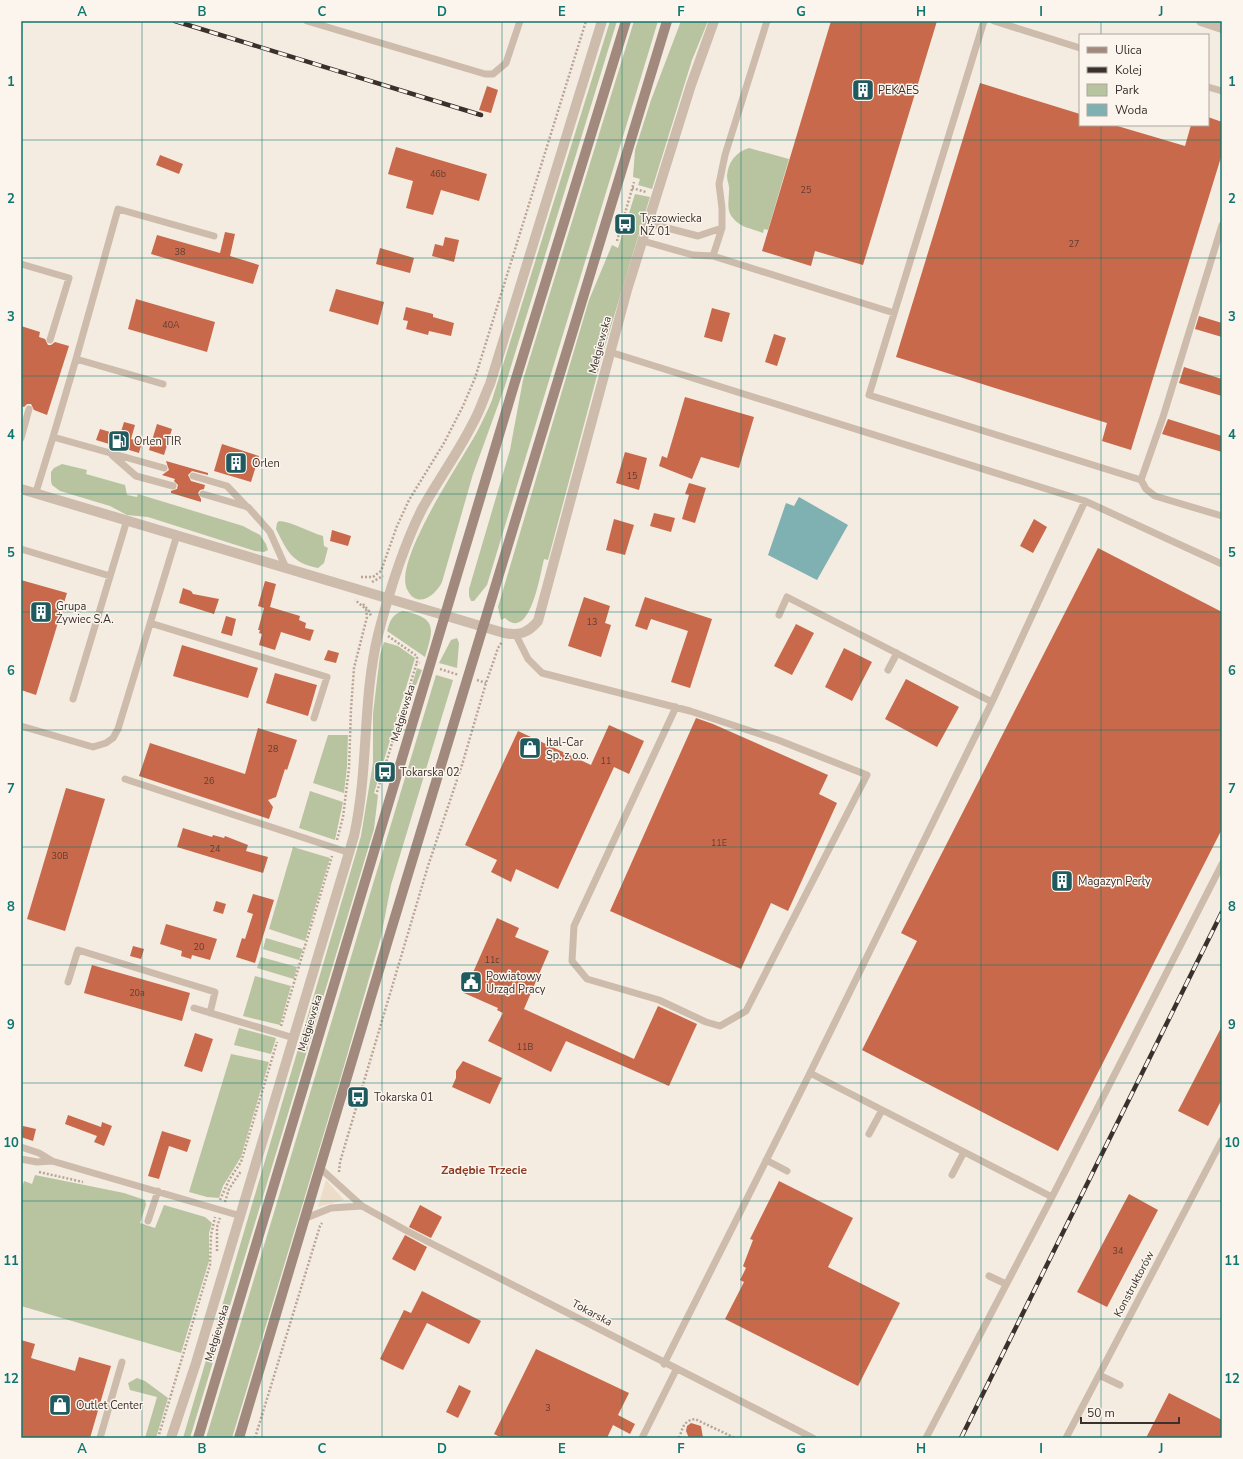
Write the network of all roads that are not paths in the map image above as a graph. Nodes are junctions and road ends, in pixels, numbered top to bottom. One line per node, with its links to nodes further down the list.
1 (307, 21): 2 (lane)
2 (520, 21)
3 (602, 21): 47 (street, Mełgiewska)
4 (626, 21): 48 (main road, Mełgiewska)
5 (667, 21): 51 (main road)
6 (714, 21): 15 (street, Mełgiewska)
7 (767, 21): 17 (lane)
8 (984, 21): 22 (lane)
9 (994, 21): 12 (lane)
10 (1201, 21): 11 (street)
11 (1222, 28)
12 (1079, 48)
13 (1209, 87): 14 (lane)
14 (1222, 91)
15 (648, 223): 17 (lane); 19 (street, Mełgiewska)
16 (1222, 225): 33 (lane)
17 (722, 228): 20 (lane)
18 (214, 236): 25 (lane)
19 (643, 241): 20 (lane); 24 (street, Mełgiewska)
20 (713, 256): 22 (lane)
21 (21, 264): 23 (lane)
22 (894, 313): 33 (lane)
23 (50, 340)
24 (610, 352): 38 (lane); 52 (street, Mełgiewska)
25 (76, 360): 26 (lane); 28 (lane)
26 (163, 384)
27 (29, 409): 29 (lane)
28 (53, 437): 30 (lane); 36 (lane)
29 (21, 438)
30 (110, 453): 31 (lane); 34 (lane)
31 (164, 468)
32 (193, 476): 39 (lane)
33 (1141, 480): 40 (lane)
34 (173, 486)
35 (21, 488): 36 (street)
36 (36, 492): 41 (street)
37 (202, 494): 39 (lane)
38 (1085, 501): 44 (lane); 56 (lane)
39 (248, 507): 45 (lane)
40 (1222, 516)
41 (127, 520): 42 (street); 46 (lane)
42 (177, 535): 45 (street); 50 (lane)
43 (21, 549): 46 (lane)
44 (1222, 564)
45 (286, 568): 47 (street)
46 (110, 576): 55 (lane)
47 (389, 598): 48 (street); 61 (street, Mełgiewska)
48 (446, 615): 51 (street); 97 (main road, Mełgiewska)
49 (779, 615): 53 (lane)
50 (150, 623): 58 (lane); 59 (lane)
51 (483, 626): 52 (street); 76 (main road)
52 (516, 635): 57 (lane)
53 (896, 653): 54 (lane); 56 (lane)
54 (888, 670)
55 (73, 699)
56 (992, 702): 67 (lane)
57 (676, 707): 57 (lane)
58 (314, 718)
59 (21, 726)
60 (125, 779): 61 (lane)
61 (350, 853): 66 (street, Mełgiewska)
62 (1222, 864): 80 (lane)
63 (68, 982): 65 (lane)
64 (194, 1008): 65 (lane)
65 (210, 1013): 66 (lane)
66 (294, 1038): 82 (street, Mełgiewska)
67 (810, 1073): 68 (lane); 74 (lane)
68 (882, 1110): 69 (lane); 72 (lane)
69 (869, 1134)
70 (1222, 1140): 91 (lane, Konstruktorów)
71 (21, 1146): 75 (lane)
72 (964, 1152): 78 (lane); 80 (lane)
73 (21, 1159): 75 (lane)
74 (766, 1160): 77 (lane); 89 (lane)
75 (52, 1161): 79 (lane)
76 (320, 1168): 81 (lane, Tokarska); 83 (main road)
77 (787, 1171)
78 (952, 1175)
79 (158, 1191): 82 (lane); 84 (lane)
80 (1052, 1197): 86 (lane)
81 (362, 1206): 83 (lane); 89 (lane, Tokarska)
82 (241, 1216): 88 (street, Mełgiewska)
83 (306, 1218): 98 (main road)
84 (148, 1221)
85 (989, 1276): 86 (lane)
86 (1006, 1284): 100 (lane)
87 (122, 1362): 94 (lane)
88 (196, 1364): 95 (street, Mełgiewska); 96 (street, Mełgiewska)
89 (664, 1364): 90 (lane, Tokarska)
90 (676, 1370): 93 (lane, Tokarska); 99 (lane)
91 (1099, 1375): 92 (lane); 101 (lane, Konstruktorów)
92 (1120, 1386)
93 (808, 1437)
94 (100, 1438)
95 (171, 1438)
96 (178, 1438)
97 (198, 1438)
98 (239, 1438)
99 (642, 1438)
100 (926, 1438)
101 (1066, 1438)

